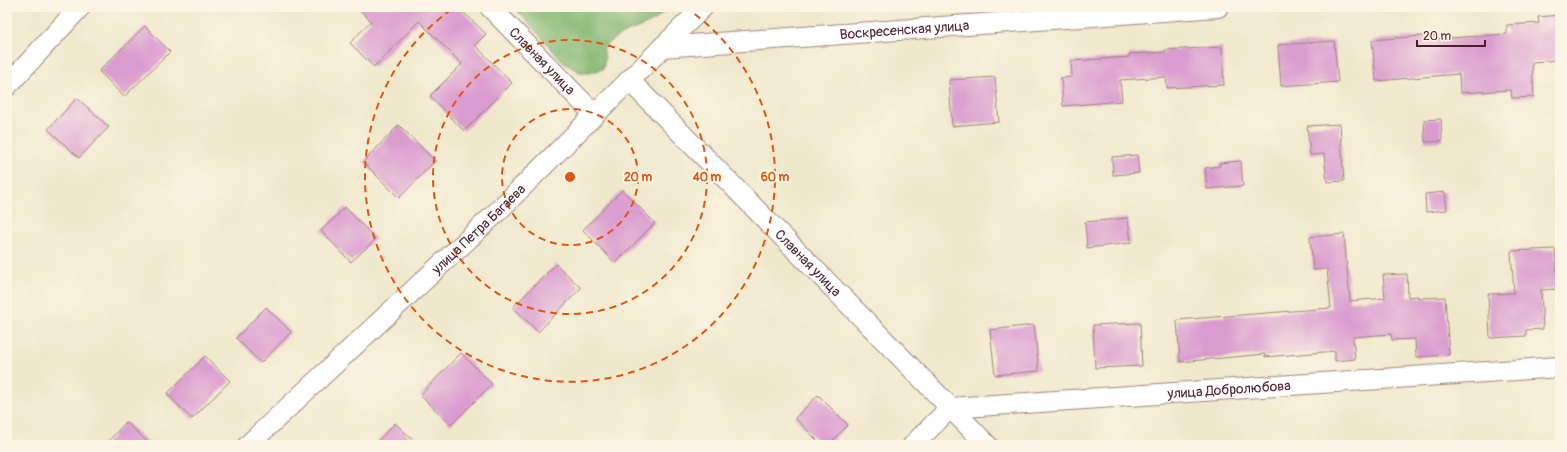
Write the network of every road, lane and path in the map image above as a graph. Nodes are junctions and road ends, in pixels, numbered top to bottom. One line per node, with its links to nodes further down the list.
1 (80, 7): 7 (street)
2 (490, 7): 8 (street, Славная улица)
3 (703, 7): 5 (street, улица Петра Багаева)
4 (1218, 7): 5 (street, Воскресенская улица)
5 (662, 47): 6 (street, улица Петра Багаева)
6 (629, 80): 8 (street, улица Петра Багаева); 10 (street, Славная улица)
7 (7, 86)
8 (594, 114): 11 (street, улица Петра Багаева)
9 (1560, 367): 10 (street, улица Добролюбова)
10 (950, 408): 12 (street); 13 (street, Славная улица)
11 (248, 445)
12 (913, 445)
13 (987, 445)

